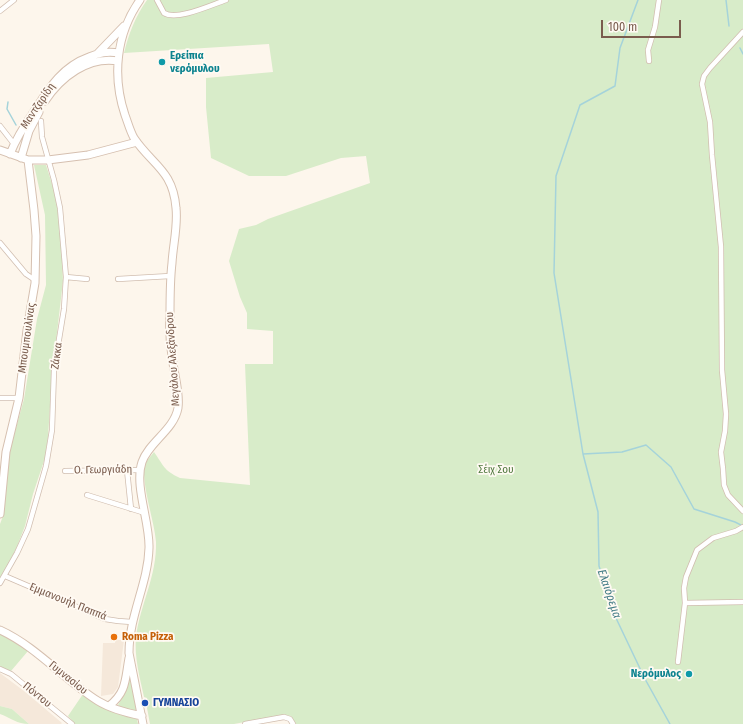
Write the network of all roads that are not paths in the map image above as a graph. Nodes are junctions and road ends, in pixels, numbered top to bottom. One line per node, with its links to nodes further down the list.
1 (14, 0): 6 (street)
2 (140, 0): 7 (street, Μεγάλου Αλεξάνδρου)
3 (157, 0): 4 (street)
4 (226, 0)
5 (659, 0): 12 (street)
6 (0, 11)
7 (127, 23): 9 (street, Μεγάλου Αλεξάνδρου); 10 (street)
8 (743, 32): 35 (street)
9 (119, 53): 10 (street, Μαντζαρίδη); 11 (street, Μεγάλου Αλεξάνδρου)
10 (97, 57): 11 (street, Μαντζαρίδη); 13 (street); 17 (street, Μαντζαρίδη); 20 (street, Μαντζαρίδη)
11 (118, 61): 13 (street, Μεγάλου Αλεξάνδρου)
12 (649, 61)
13 (118, 92): 16 (street, Μεγάλου Αλεξάνδρου)
14 (41, 121): 21 (street, Ζάκκα)
15 (0, 126): 17 (street)
16 (137, 142): 21 (street); 23 (street, Μεγάλου Αλεξάνδρου)
17 (14, 144): 19 (street, Μαντζαρίδη)
18 (0, 150): 19 (street)
19 (10, 154): 20 (street)
20 (24, 159): 21 (street); 27 (street, Μπουμπουλίνας)
21 (48, 160): 24 (street, Ζάκκα)
22 (0, 243): 27 (street)
23 (170, 276): 26 (street); 31 (street, Μεγάλου Αλεξάνδρου)
24 (66, 277): 25 (street); 39 (street, Ζάκκα)
25 (86, 279)
26 (118, 279)
27 (35, 280): 29 (street, Μπουμπουλίνας)
28 (0, 398): 29 (street)
29 (19, 398): 37 (street, Μπουμπουλίνας)
30 (127, 470): 31 (street, Ο. Γεωργιάδη); 32 (street, Ο. Γεωργιάδη); 34 (street)
31 (140, 470): 36 (street, Μεγάλου Αλεξάνδρου)
32 (65, 471)
33 (87, 495): 34 (street)
34 (131, 509): 36 (street)
35 (743, 511)
36 (146, 513): 43 (street, Μεγάλου Αλεξάνδρου)
37 (0, 514)
38 (743, 527): 42 (street)
39 (5, 576): 40 (street, Ζάκκα); 43 (street, Εμμανουήλ Παππά)
40 (0, 583)
41 (743, 602): 42 (street)
42 (685, 603): 46 (street)
43 (132, 622): 45 (street, Μεγάλου Αλεξάνδρου)
44 (0, 630): 48 (street, Γυμνασίου)
45 (130, 653): 48 (street); 49 (street, Μεγάλου Αλεξάνδρου)
46 (678, 662)
47 (0, 669): 51 (street, Πόντου)
48 (109, 706): 49 (street, Γυμνασίου)
49 (142, 716): 52 (street, Μεγάλου Αλεξάνδρου)
50 (292, 722): 53 (street)
51 (72, 724)
52 (143, 724)
53 (245, 724)

